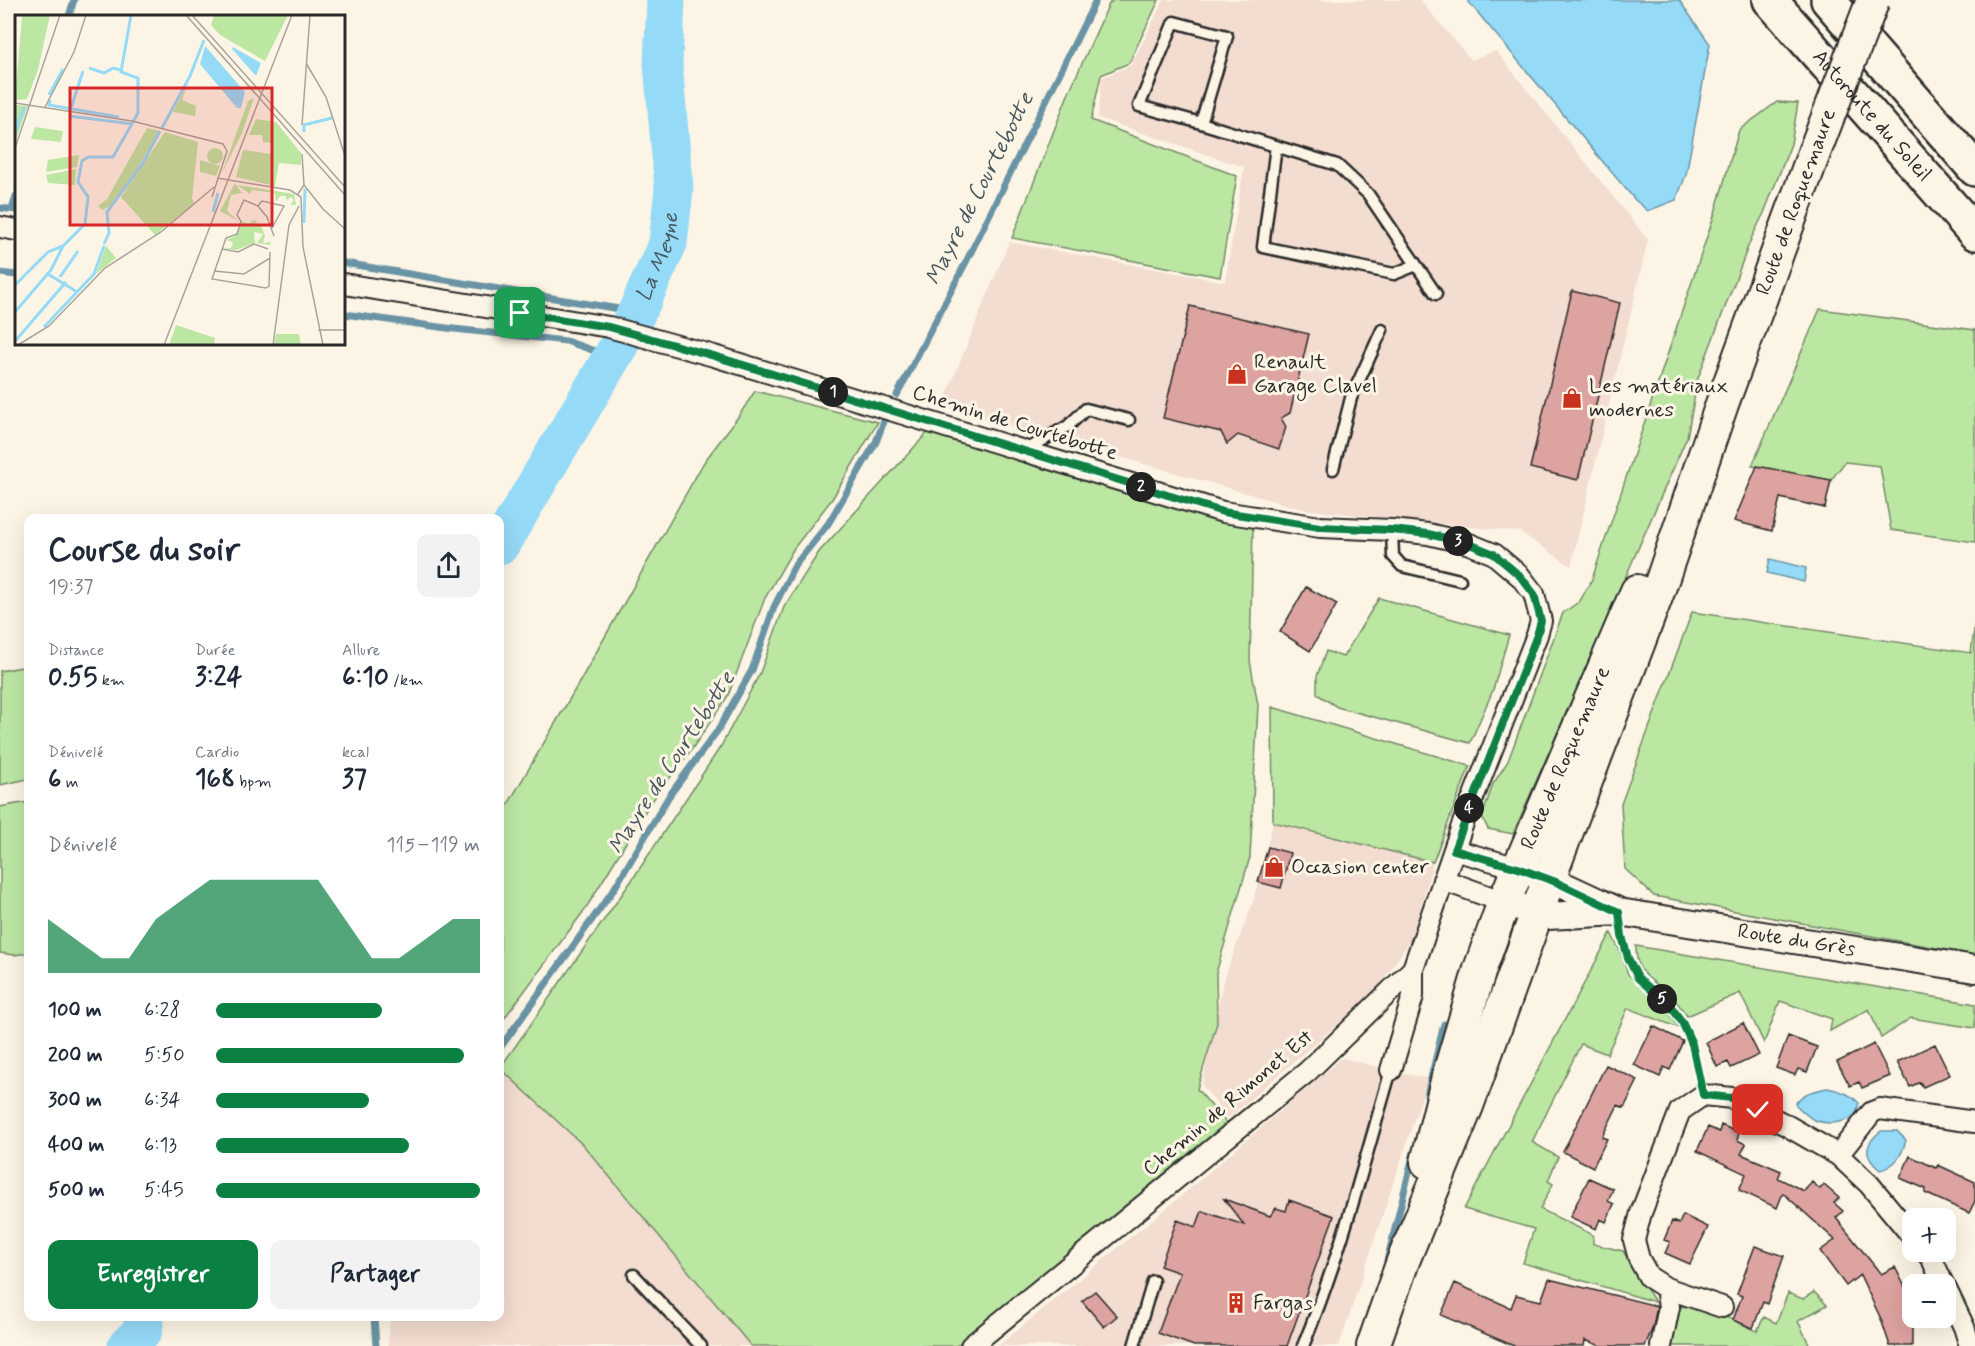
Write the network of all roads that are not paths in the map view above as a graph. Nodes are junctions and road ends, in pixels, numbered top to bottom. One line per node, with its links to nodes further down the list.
1 (1770, 0): 9 (highway, Autoroute du Soleil)
2 (1828, 0): 6 (highway, Autoroute du Soleil)
3 (1873, 0): 14 (main road, Route de Roquemaure, bridge)
4 (1201, 123): 4 (lane); 5 (lane)
5 (1276, 146): 10 (lane); 10 (lane)
6 (1975, 169)
7 (0, 227): 8 (street)
8 (15, 230)
9 (1975, 233)
10 (1416, 265): 12 (lane)
11 (345, 284): 16 (street, Chemin de Courtebotte)
12 (1437, 294)
13 (1382, 330): 17 (lane)
14 (1722, 404): 21 (main road, Route de Roquemaure); 22 (main road, Route de Roquemaure)
15 (1129, 420): 16 (lane)
16 (1024, 451): 18 (street, Chemin de Courtebotte)
17 (1333, 469)
18 (1392, 530): 19 (lane); 20 (street, Chemin de Courtebotte)
19 (1460, 580)
20 (1454, 850): 21 (street); 23 (street, Chemin de Rimonet Est)
21 (1518, 868): 22 (street); 24 (main road, Route de Roquemaure)
22 (1550, 879): 25 (street); 26 (main road, Route de Roquemaure)
23 (1443, 880): 24 (street); 27 (street, Chemin de Rimonet Est)
24 (1504, 902): 26 (street); 33 (main road, Route de Roquemaure)
25 (1619, 912): 26 (street); 28 (street, Route du Grès)
26 (1537, 914): 33 (main road, Route de Roquemaure)
27 (1413, 969): 29 (street); 40 (street, Chemin de Rimonet Est)
28 (1975, 969)
29 (1391, 1070): 42 (lane)
30 (1975, 1122): 31 (street)
31 (1838, 1155): 32 (street); 36 (street)
32 (1902, 1224)
33 (1403, 1262): 43 (main road, Route de Roquemaure)
34 (634, 1275): 39 (lane)
35 (1154, 1281): 41 (lane)
36 (1665, 1288): 37 (street); 44 (street)
37 (1722, 1307)
38 (1956, 1310): 45 (street)
39 (701, 1346)
40 (971, 1346)
41 (1134, 1346)
42 (1303, 1346)
43 (1373, 1346)
44 (1661, 1346)
45 (1970, 1346)

